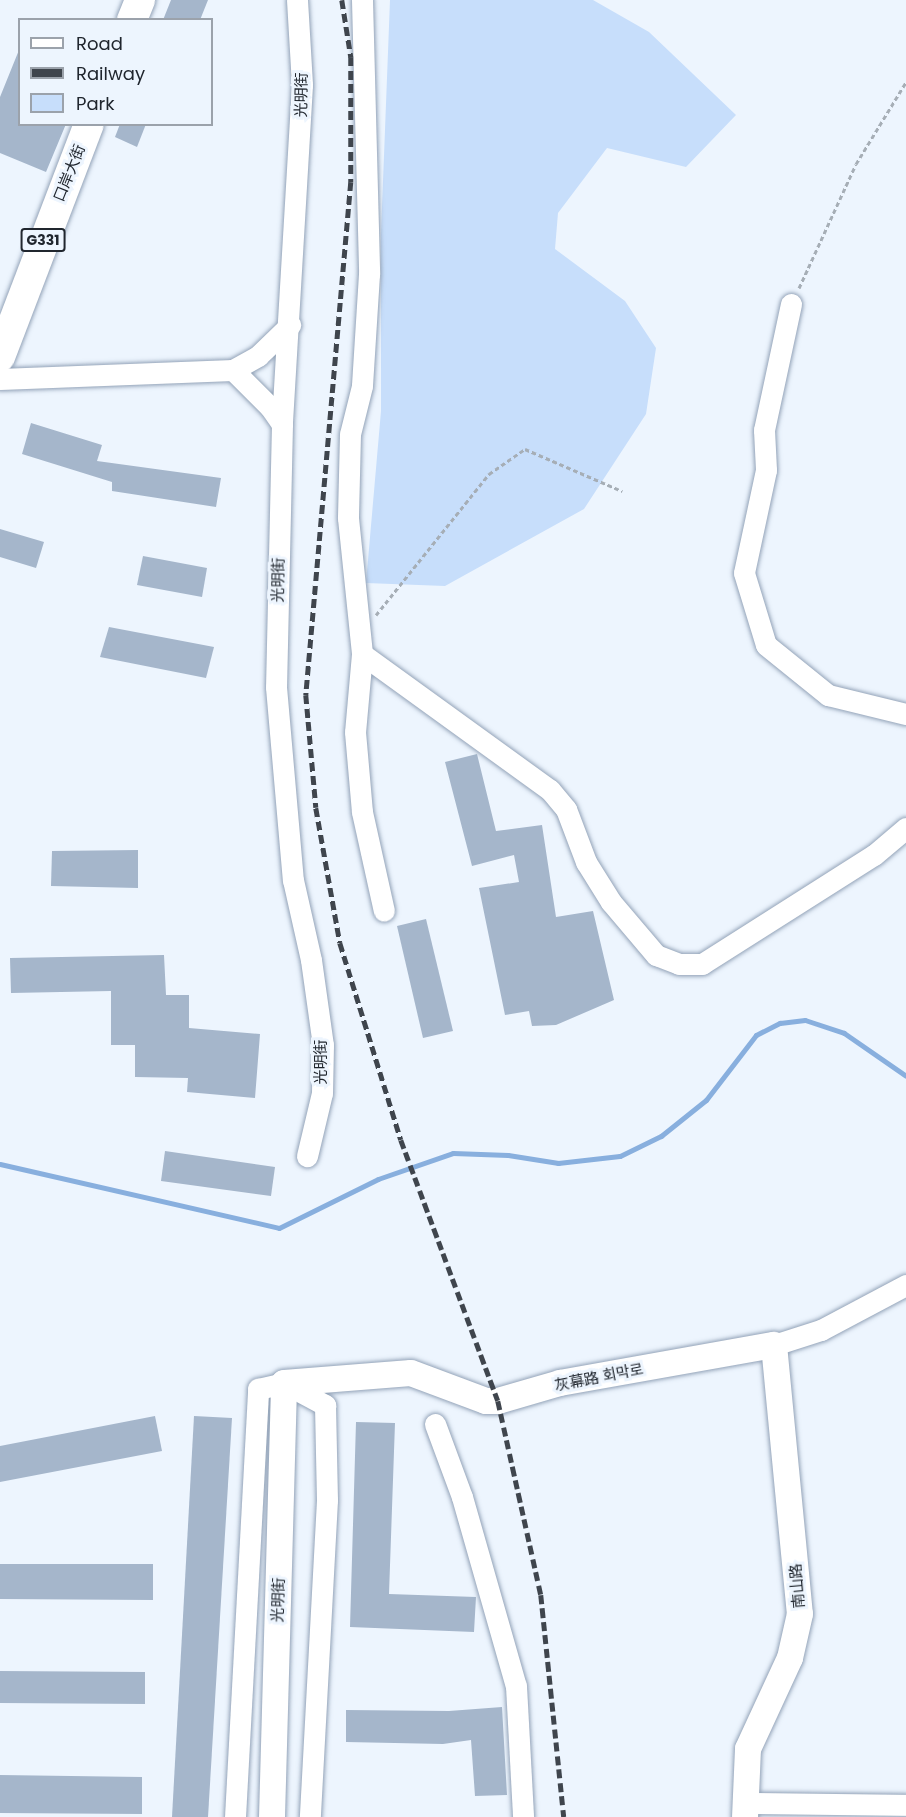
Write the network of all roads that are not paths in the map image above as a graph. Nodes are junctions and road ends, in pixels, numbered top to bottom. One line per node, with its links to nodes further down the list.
1 (140, 0): 4 (highway)
2 (297, 0): 7 (street, 光明街)
3 (362, 0): 12 (street)
4 (133, 18)
5 (88, 126): 8 (highway, 口岸大街 / G331)
6 (791, 304): 13 (street)
7 (290, 325): 9 (street); 11 (street, 光明街)
8 (0, 357)
9 (233, 370): 10 (street); 11 (street)
10 (0, 379)
11 (282, 424): 16 (street, 光明街)
12 (361, 645): 14 (street); 15 (street)
13 (906, 714)
14 (906, 828)
15 (384, 911)
16 (307, 1156)
17 (906, 1285): 18 (street, 灰幕路 회막로)
18 (879, 1302): 19 (street); 20 (street, 灰幕路 회막로)
19 (906, 1304)
20 (774, 1345): 21 (main road, 灰幕路 회막로); 24 (main road, 南山路)
21 (284, 1383): 25 (street); 26 (main road, 光明街); 27 (street)
22 (435, 1424): 28 (street)
23 (906, 1805): 24 (street)
24 (745, 1810)
25 (236, 1817)
26 (272, 1817)
27 (310, 1817)
28 (522, 1817)

